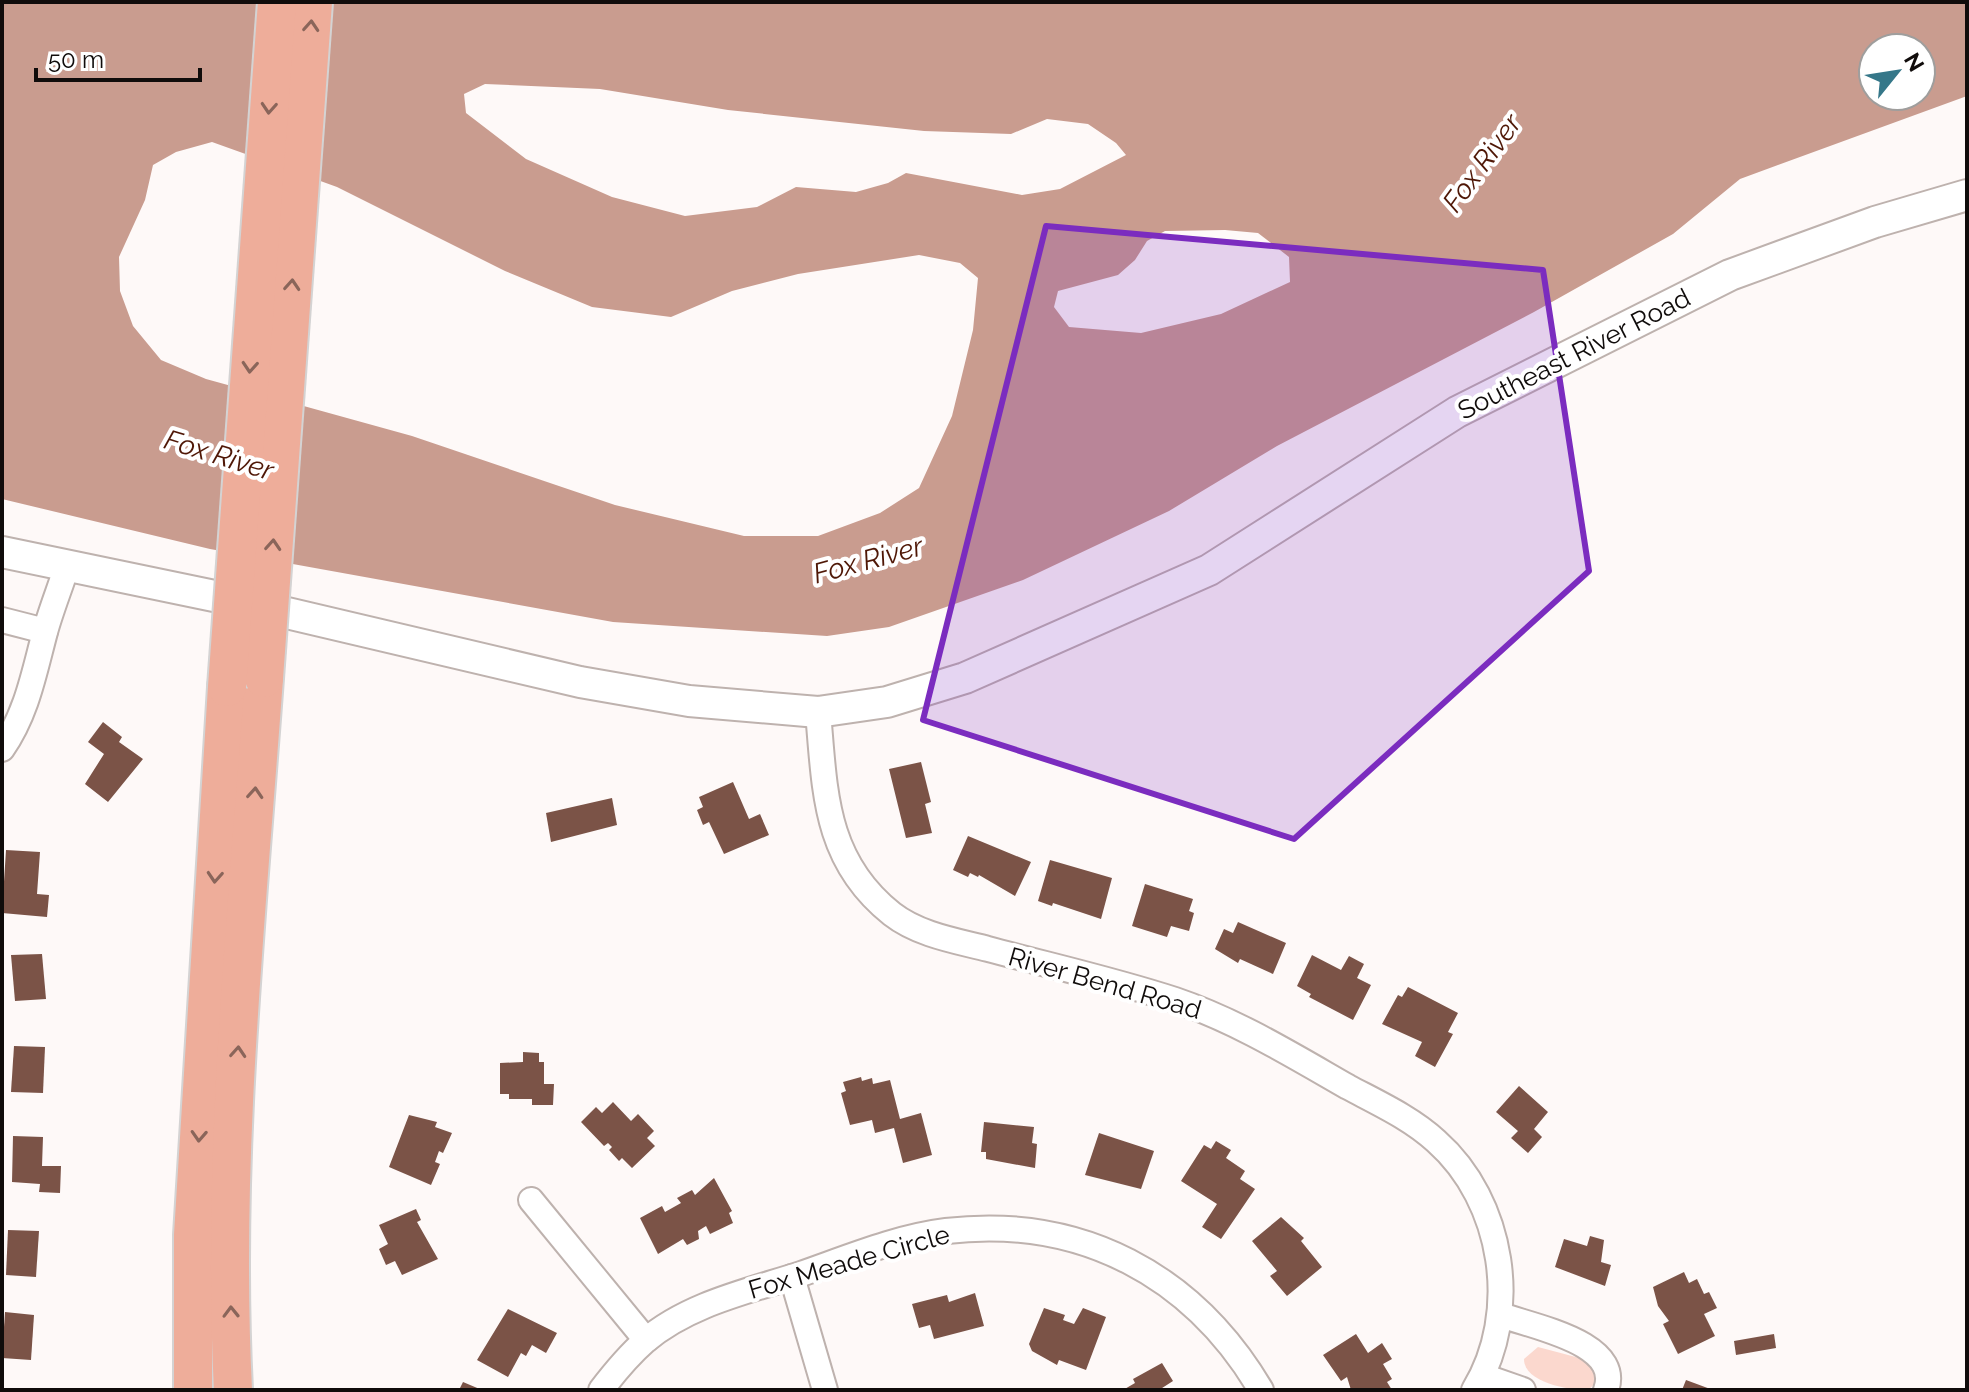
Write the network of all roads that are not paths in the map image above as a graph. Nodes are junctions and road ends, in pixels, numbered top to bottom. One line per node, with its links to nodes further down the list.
1 (277, 2): 15 (main road, one-way to 15, bridge)
2 (313, 2): 16 (main road, one-way to 2, bridge)
3 (1967, 195): 8 (street, Southeast River Road)
4 (2, 552): 5 (street, Southeast River Road)
5 (67, 566): 7 (street); 8 (street, Southeast River Road)
6 (2, 620): 7 (street)
7 (45, 631): 9 (street)
8 (818, 712): 12 (street, River Bend Road)
9 (2, 749)
10 (531, 1200): 13 (street)
11 (792, 1277): 13 (street, Fox Meade Circle); 18 (street); 19 (street, Fox Meade Circle)
12 (1501, 1315): 14 (street, River Bend Road); 21 (street)
13 (646, 1340): 17 (street, Fox Meade Circle)
14 (1478, 1383): 20 (street)
15 (193, 1390)
16 (233, 1390)
17 (601, 1390)
18 (825, 1390)
19 (1261, 1390)
20 (1523, 1390)
21 (1606, 1390)

